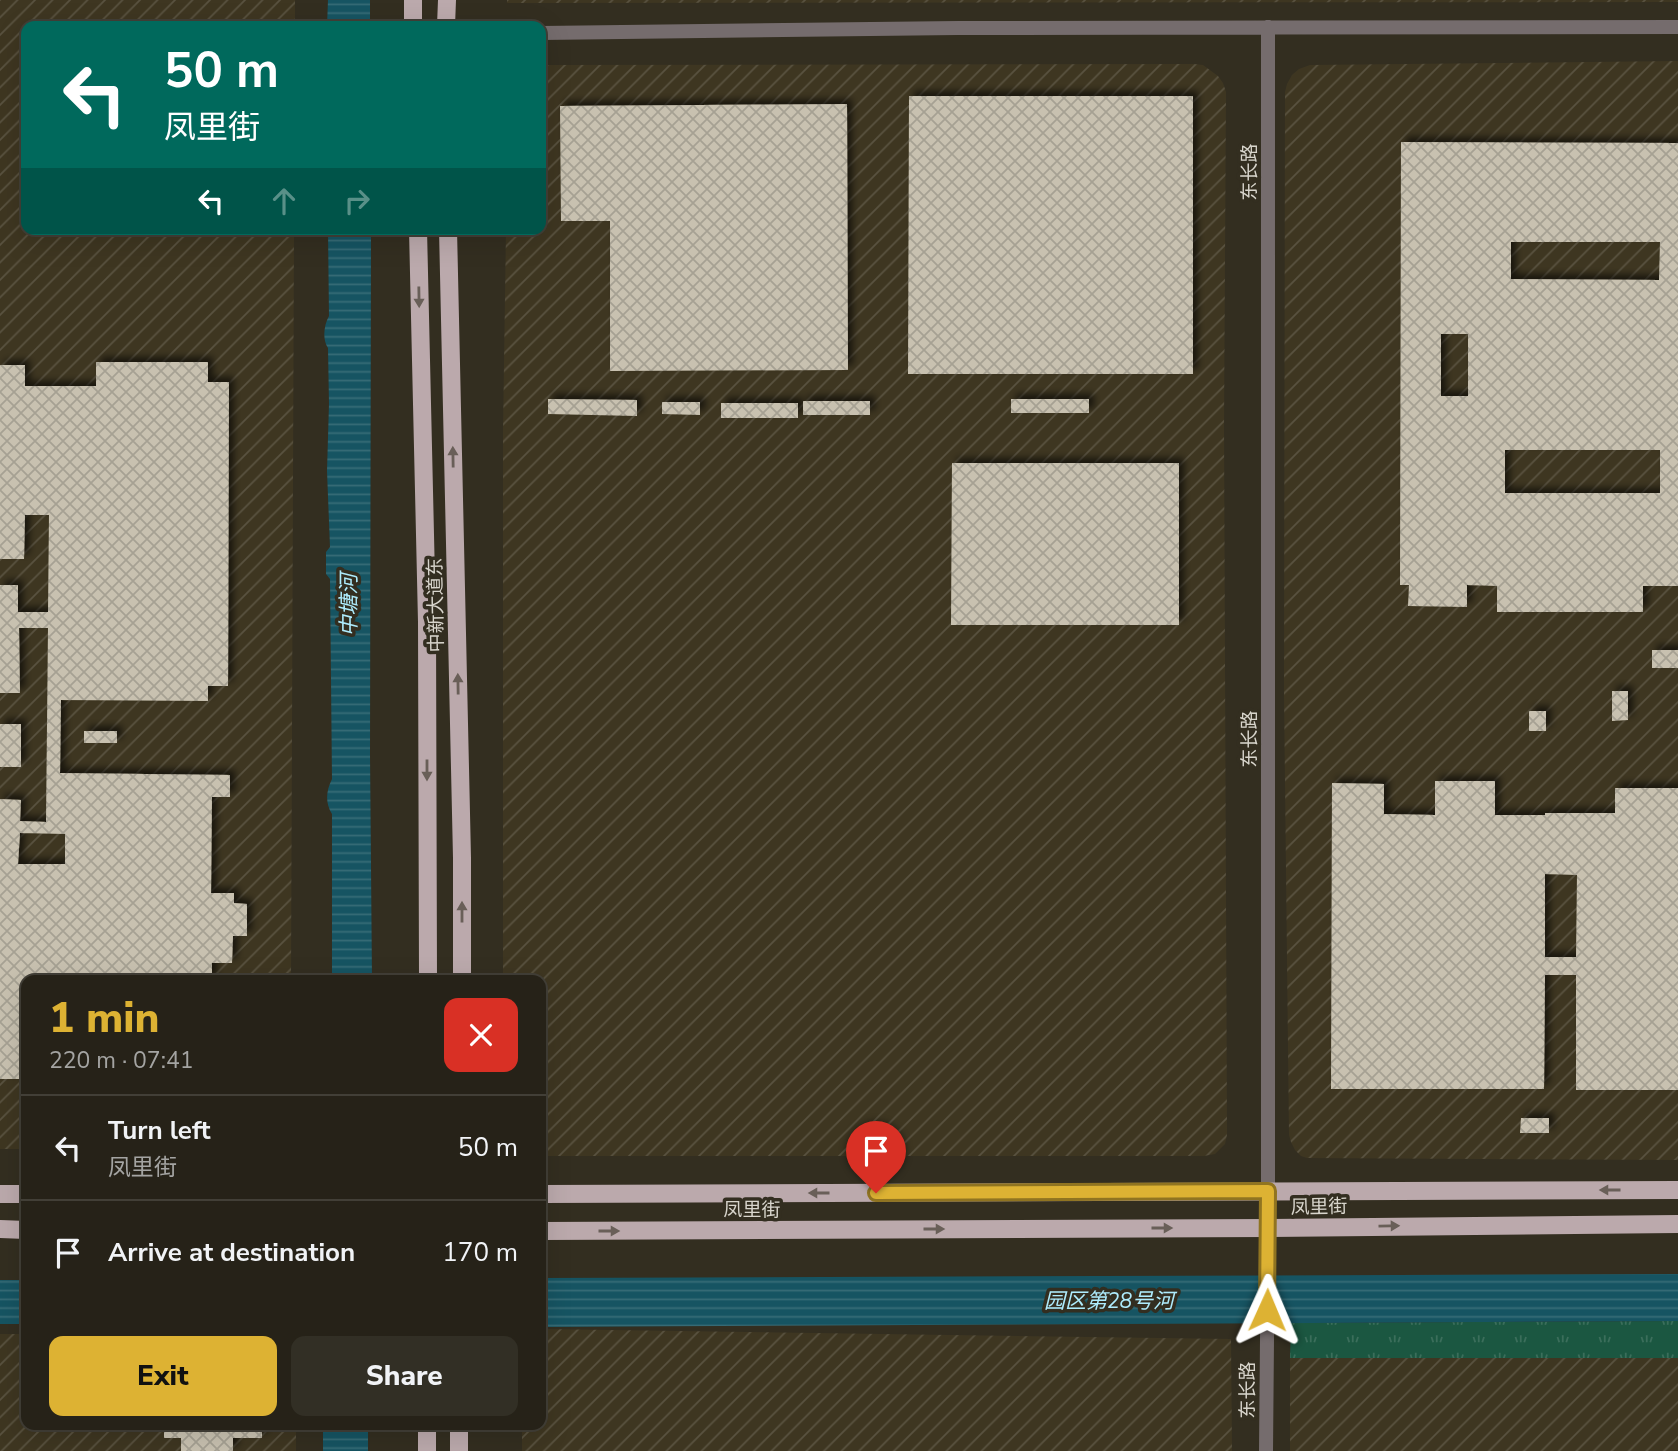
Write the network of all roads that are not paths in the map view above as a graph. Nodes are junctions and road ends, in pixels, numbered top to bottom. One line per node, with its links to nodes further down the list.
1 (413, 0): 3 (main road)
2 (447, 0): 4 (main road)
3 (413, 21)
4 (446, 21)
5 (1268, 27): 6 (street); 7 (street); 13 (street, 东长路)
6 (1678, 27)
7 (546, 33)
8 (418, 235): 10 (main road, 中新大道东, one-way to 10)
9 (449, 235): 11 (main road, 中新大道东, one-way to 9)
10 (428, 975)
11 (462, 975)
12 (1678, 1190): 13 (main road, 凤里街, one-way to 13)
13 (1268, 1191): 16 (main road, 凤里街, one-way to 16); 18 (street, 东长路)
14 (0, 1194): 15 (main road)
15 (21, 1194)
16 (546, 1194)
17 (1678, 1224): 18 (main road, 凤里街, one-way to 17)
18 (1268, 1228): 21 (main road, 凤里街, one-way to 18); 26 (street, 东长路)
19 (0, 1230): 20 (main road)
20 (21, 1230)
21 (546, 1231)
22 (427, 1430): 24 (main road)
23 (459, 1430): 25 (main road)
24 (427, 1451)
25 (459, 1451)
26 (1265, 1451)

